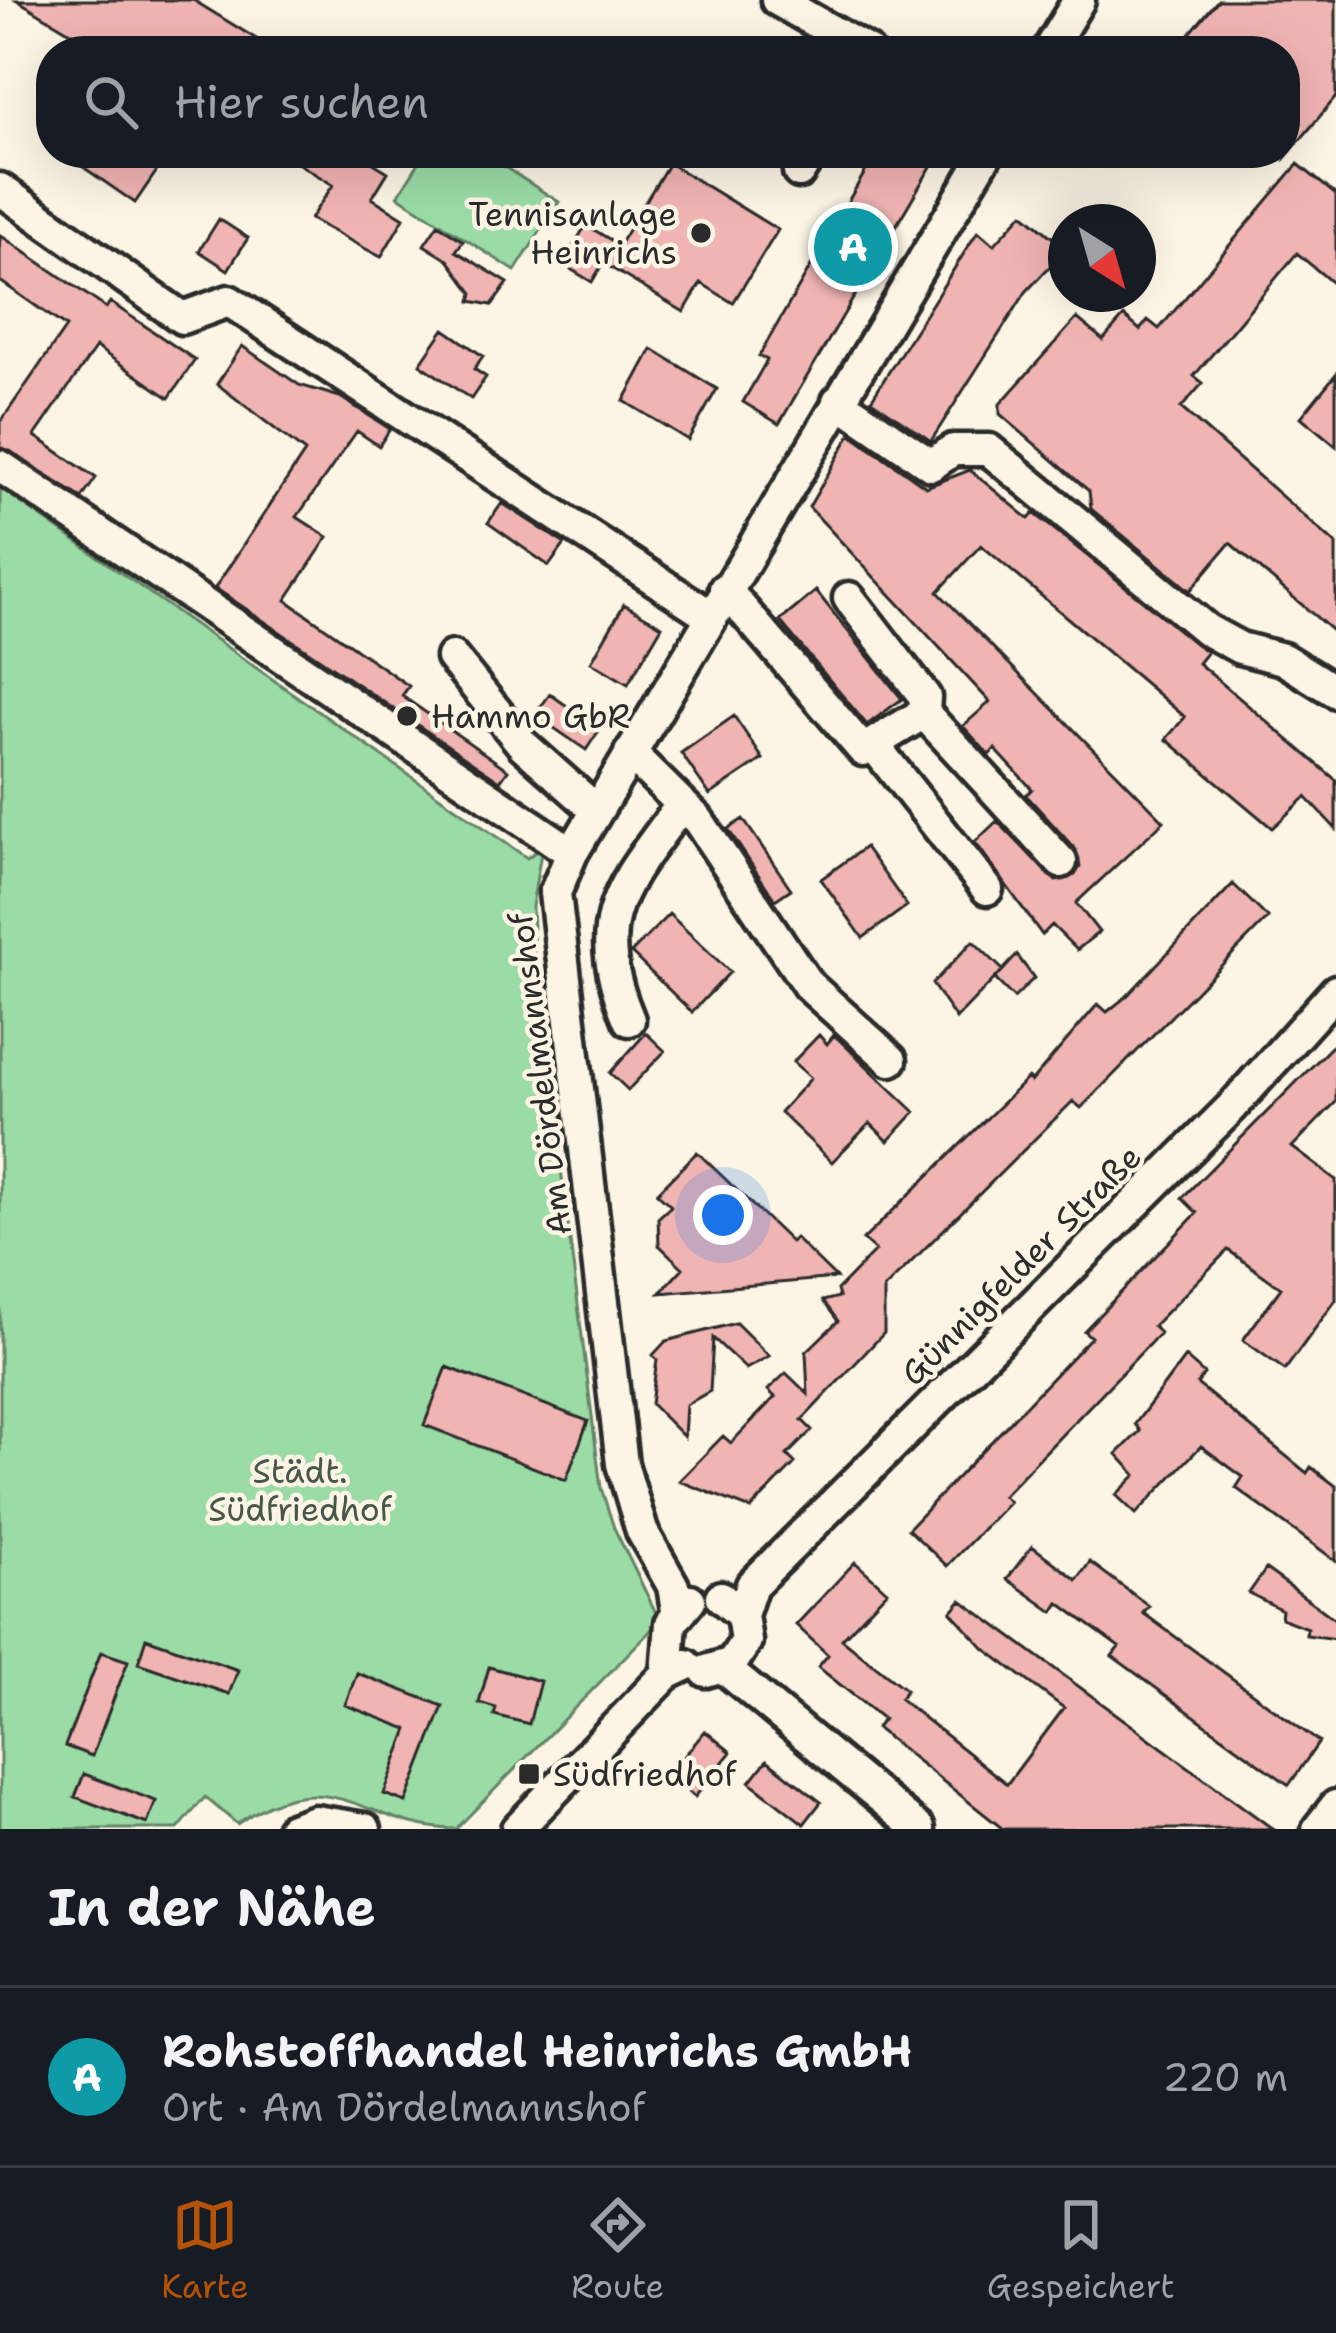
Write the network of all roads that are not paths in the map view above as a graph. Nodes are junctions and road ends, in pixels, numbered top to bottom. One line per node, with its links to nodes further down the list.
1 (777, 0): 3 (street)
2 (1078, 0): 4 (street)
3 (840, 36)
4 (1057, 36)
5 (978, 168): 7 (street, Am Dördelmannshof)
6 (0, 189): 10 (street)
7 (838, 401): 10 (street, Am Dördelmannshof); 12 (street)
8 (0, 466): 18 (street)
9 (849, 598): 13 (street)
10 (717, 602): 14 (street); 15 (street, Am Dördelmannshof)
11 (452, 657): 17 (street)
12 (1336, 692)
13 (924, 713): 14 (street); 19 (street)
14 (873, 744): 20 (street)
15 (629, 753): 16 (street); 17 (street, Am Dördelmannshof)
16 (682, 805): 22 (street); 23 (street)
17 (596, 810): 18 (street, Am Dördelmannshof)
18 (572, 853): 24 (street, Am Dördelmannshof)
19 (1061, 862)
20 (987, 889)
21 (1336, 991): 24 (street, Günnigfelder Straße)
22 (628, 1020)
23 (891, 1060)
24 (710, 1598): 25 (street); 26 (street)
25 (675, 1662): 26 (street); 30 (street)
26 (738, 1669): 31 (street)
27 (1336, 1806): 32 (street)
28 (292, 1829): 29 (street)
29 (365, 1829)
30 (517, 1829)
31 (919, 1829)
32 (1318, 1829)

